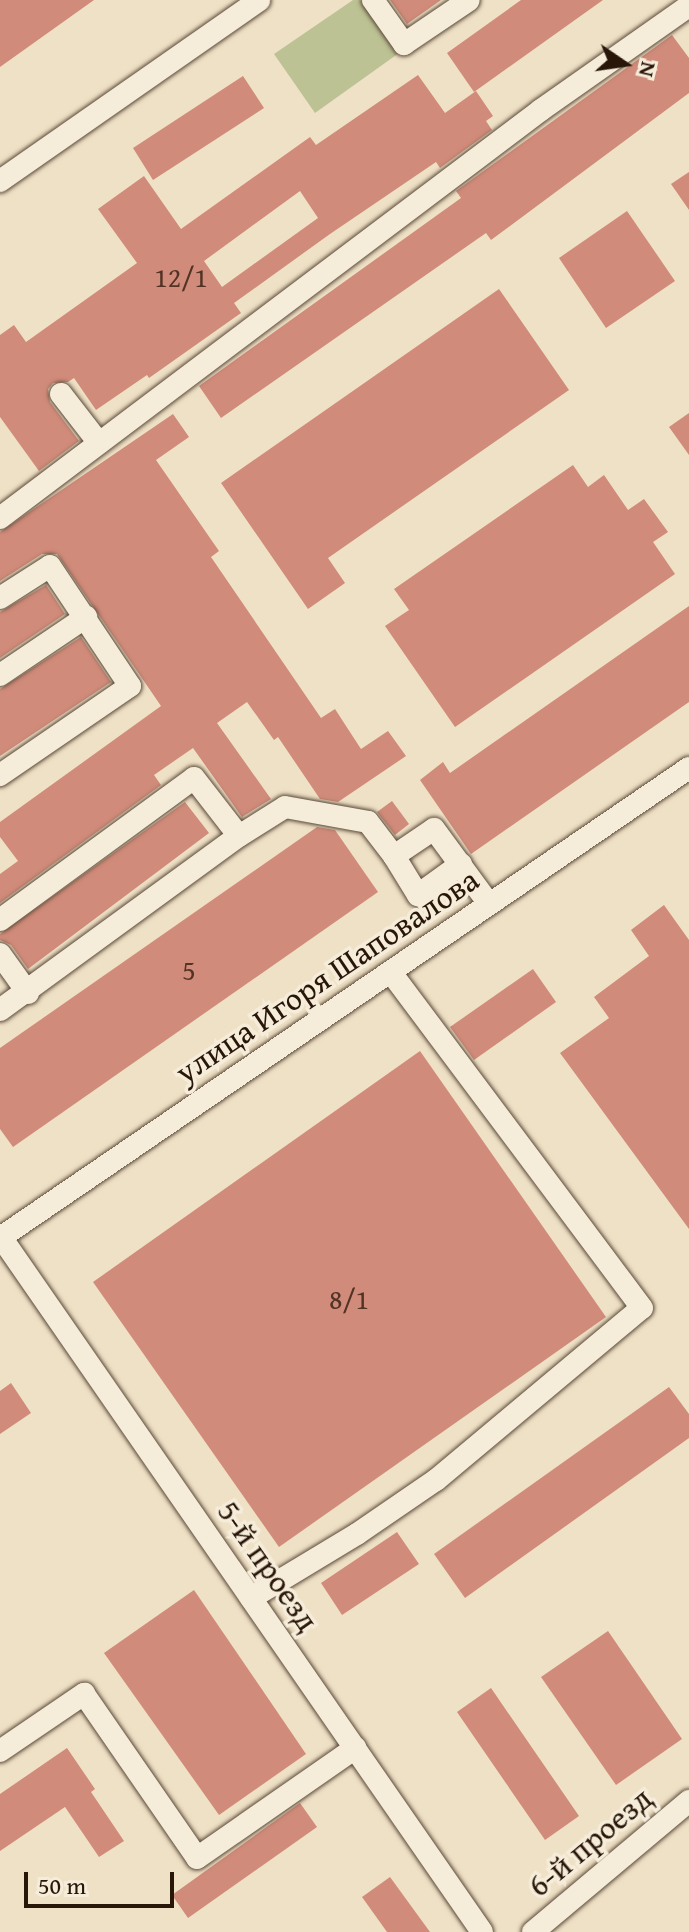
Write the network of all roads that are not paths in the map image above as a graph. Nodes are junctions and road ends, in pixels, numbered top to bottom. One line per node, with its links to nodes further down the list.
1 (259, 0): 5 (street)
2 (373, 0): 3 (street)
3 (469, 0)
4 (689, 6): 7 (street)
5 (0, 181)
6 (61, 394): 7 (street)
7 (99, 443): 8 (street)
8 (0, 518)
9 (0, 598): 10 (street)
10 (86, 617): 11 (street); 13 (street)
11 (0, 675)
12 (689, 768): 17 (street, улица Игоря Шаповалова)
13 (0, 775)
14 (239, 836): 15 (street); 18 (street); 21 (street)
15 (394, 856): 16 (street); 16 (street)
16 (461, 864): 17 (street)
17 (489, 904): 20 (street, улица Игоря Шаповалова)
18 (0, 920)
19 (0, 954): 21 (street)
20 (391, 972): 23 (street, улица Игоря Шаповалова); 24 (street)
21 (28, 993): 22 (street)
22 (0, 1010)
23 (0, 1237): 24 (street, 5-й проезд)
24 (251, 1598): 25 (street, 5-й проезд)
25 (355, 1748): 26 (street); 28 (street, 5-й проезд)
26 (0, 1751)
27 (689, 1801): 29 (street, 6-й проезд)
28 (482, 1932)
29 (533, 1932)

